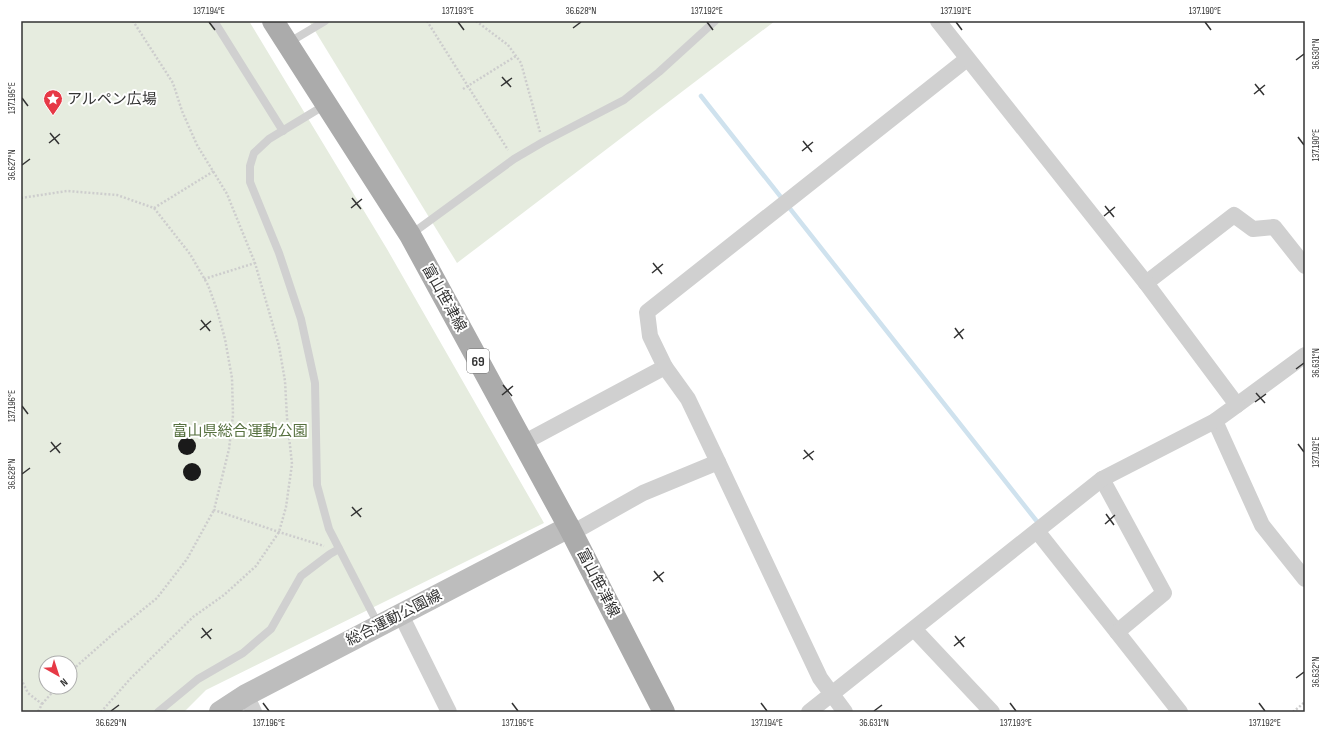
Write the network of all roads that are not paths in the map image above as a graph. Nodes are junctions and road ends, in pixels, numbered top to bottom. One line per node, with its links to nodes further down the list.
1 (214, 21): 9 (lane)
2 (273, 21): 6 (main road, 富山笹津線 / 69)
3 (325, 21): 6 (lane)
4 (715, 21): 10 (lane)
5 (938, 21): 7 (street)
6 (288, 44): 8 (main road, 富山笹津線 / 69)
7 (967, 59): 12 (street); 14 (street)
8 (326, 104): 9 (lane); 10 (main road, 富山笹津線 / 69)
9 (283, 131): 22 (lane)
10 (410, 235): 17 (main road, 富山笹津線 / 69)
11 (1305, 266): 12 (street)
12 (1146, 283): 15 (street)
13 (1305, 355): 15 (street)
14 (665, 367): 17 (street); 18 (street)
15 (1237, 405): 16 (street)
16 (1215, 421): 19 (street); 23 (street)
17 (523, 443): 21 (main road, 富山笹津線 / 69)
18 (718, 462): 21 (street); 28 (street)
19 (1102, 479): 20 (street); 27 (street)
20 (1040, 529): 26 (street); 27 (street)
21 (571, 530): 24 (main road, 総合運動公園線); 33 (main road, 富山笹津線 / 69)
22 (339, 549): 25 (lane); 30 (lane)
23 (1305, 580)
24 (401, 615): 25 (main road, 総合運動公園線); 32 (street)
25 (379, 626): 29 (main road, 総合運動公園線)
26 (914, 629): 28 (street); 36 (street)
27 (1121, 630): 37 (street)
28 (831, 694): 34 (street); 35 (street)
29 (250, 703): 31 (main road, 総合運動公園線)
30 (158, 712)
31 (220, 712)
32 (450, 712)
33 (664, 712)
34 (809, 712)
35 (845, 712)
36 (992, 712)
37 (1180, 712)

